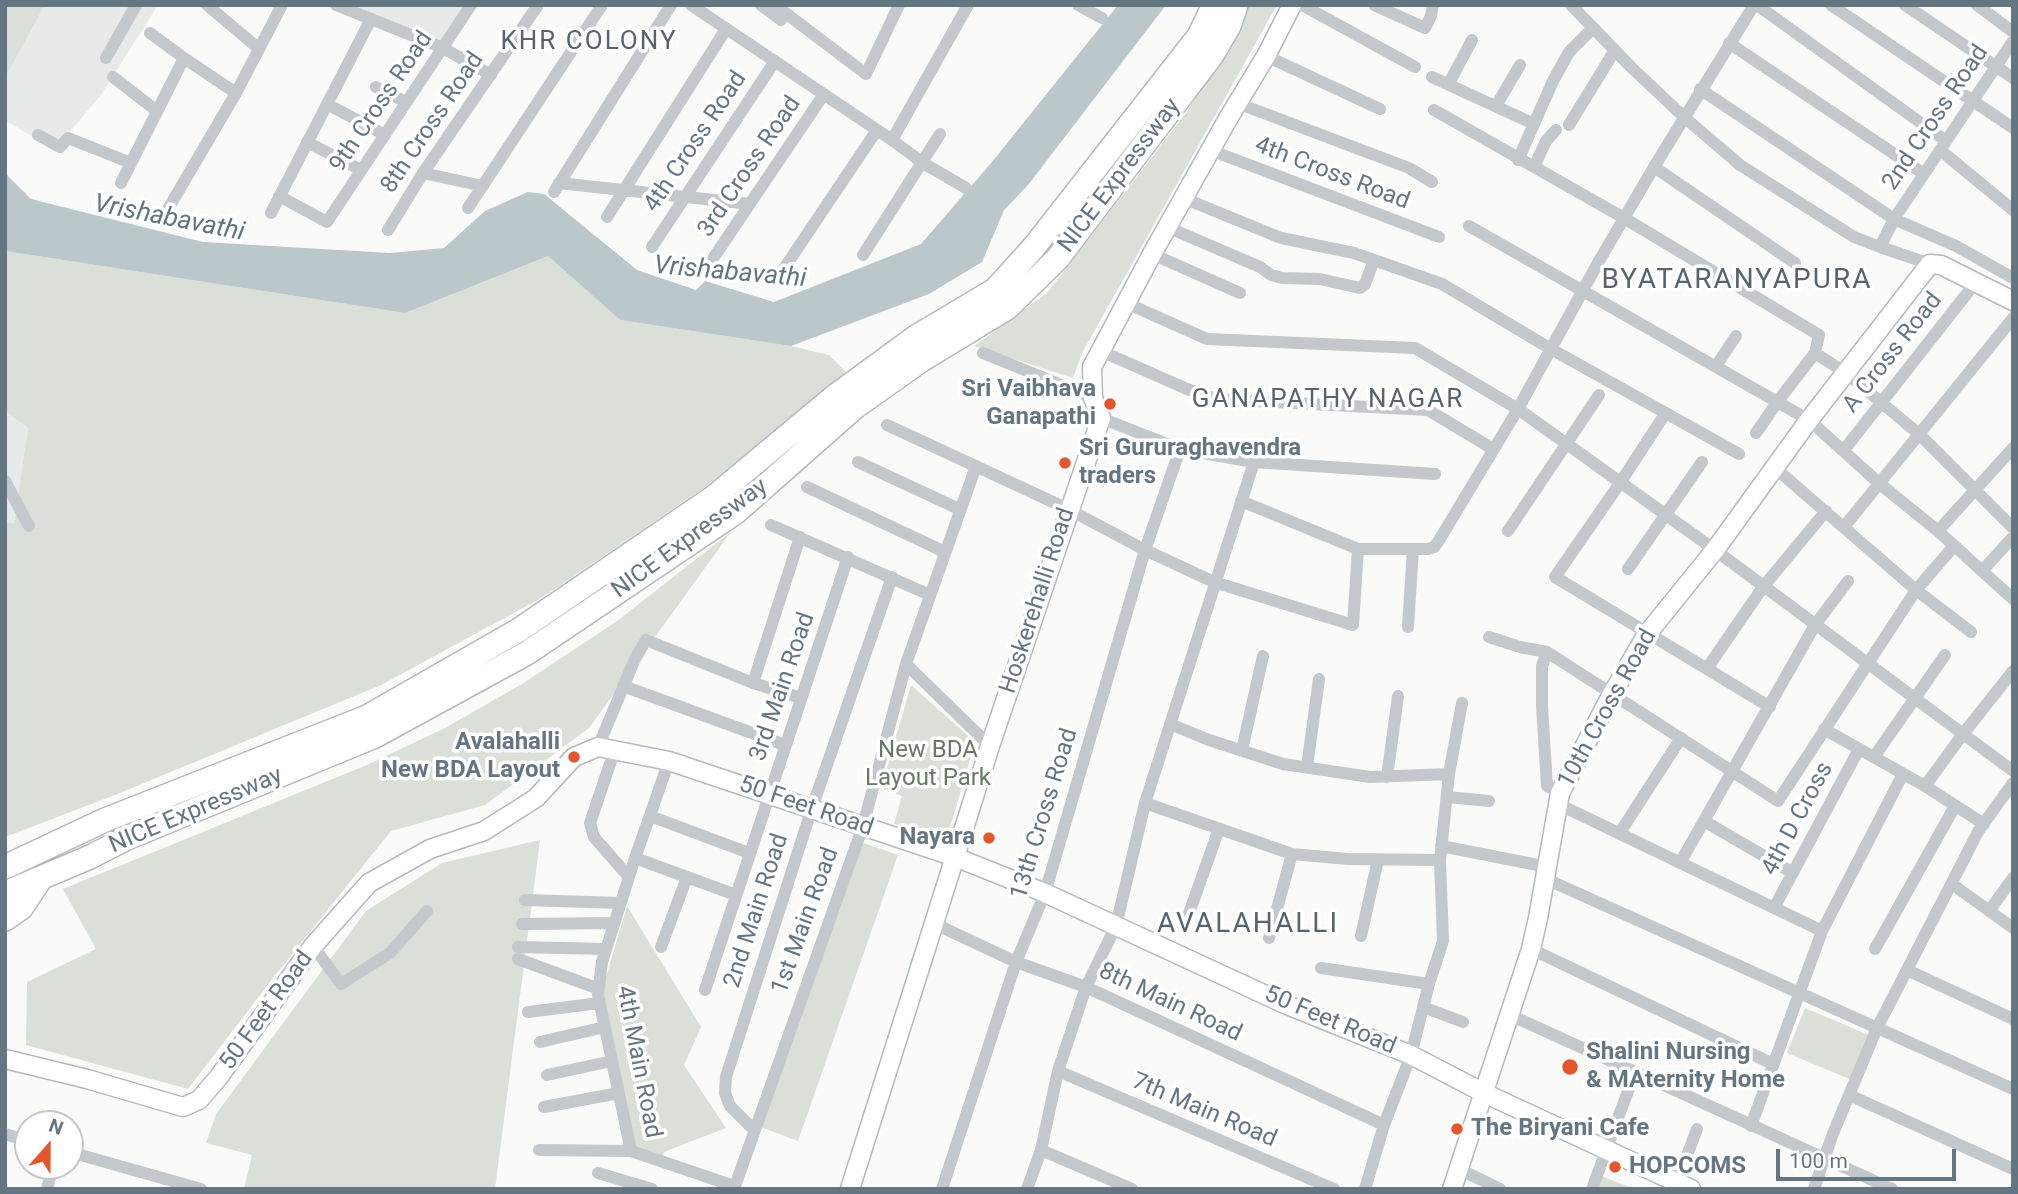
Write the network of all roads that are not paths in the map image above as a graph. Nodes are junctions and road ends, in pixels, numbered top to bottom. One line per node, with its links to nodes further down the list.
1 (136, 5): 40 (street)
2 (207, 5): 36 (street)
3 (282, 5): 36 (street)
4 (336, 5): 27 (street)
5 (471, 5): 37 (street, 9th Cross Road)
6 (538, 5): 46 (street, 8th Cross Road)
7 (602, 5): 88 (street)
8 (671, 5): 81 (street)
9 (691, 5): 30 (street)
10 (761, 5): 28 (street)
11 (775, 5): 12 (street)
12 (899, 5)
13 (968, 5): 72 (street)
14 (1078, 5): 26 (street)
15 (1214, 5): 242 (highway, NICE Expressway)
16 (1236, 5): 253 (highway, NICE Expressway)
17 (1293, 5): 39 (street)
18 (1301, 5): 44 (street)
19 (1374, 5): 20 (street)
20 (1433, 5)
21 (1571, 5): 29 (street)
22 (1755, 5): 35 (street); 74 (street)
23 (1831, 5): 55 (street)
24 (1905, 5): 45 (street)
25 (1977, 5): 31 (street)
26 (1101, 18)
27 (370, 19): 37 (street); 58 (street)
28 (784, 22)
29 (1593, 28): 38 (street); 64 (street)
30 (726, 29): 42 (street); 90 (street)
31 (2013, 32)
32 (150, 33): 41 (street)
33 (1472, 40): 50 (street)
34 (2013, 41): 45 (street, 2nd Cross Road)
35 (1730, 43): 52 (street); 84 (street)
36 (258, 48): 53 (street)
37 (443, 48): 46 (street); 56 (street, 9th Cross Road)
38 (1615, 50): 63 (street); 65 (street)
39 (1266, 56): 57 (street); 60 (street)
40 (106, 58)
41 (184, 58): 53 (street); 62 (street)
42 (775, 61): 54 (street); 92 (street, 4th Cross Road)
43 (1520, 65): 59 (street)
44 (1415, 67)
45 (1995, 67): 49 (street); 55 (street, 2nd Cross Road)
46 (491, 75): 83 (street, 8th Cross Road)
47 (1432, 76): 50 (street)
48 (113, 77): 62 (street)
49 (2013, 78)
50 (1449, 83): 59 (street)
51 (376, 87): 56 (street)
52 (1700, 89): 63 (street); 101 (street)
53 (236, 93): 96 (street)
54 (824, 94): 67 (street); 94 (street, 3rd Cross Road)
55 (1973, 101): 66 (street); 74 (street, 2nd Cross Road)
56 (406, 102): 71 (street, 9th Cross Road)
57 (1237, 103): 75 (street); 86 (street)
58 (327, 104): 71 (street); 73 (street)
59 (1496, 106): 64 (street)
60 (1380, 109)
61 (1434, 110): 76 (street)
62 (157, 111): 77 (street)
63 (1684, 117): 80 (street); 107 (street)
64 (1534, 124): 76 (street)
65 (1569, 125)
66 (2013, 128)
67 (877, 130): 72 (street); 114 (street)
68 (1556, 130): 79 (street)
69 (940, 134): 78 (street)
70 (38, 135): 77 (street)
71 (385, 135): 82 (street, 9th Cross Road)
72 (892, 141): 78 (street)
73 (307, 142): 82 (street); 91 (street)
74 (1943, 145): 84 (street, 2nd Cross Road); 97 (street)
75 (1210, 150): 93 (street); 105 (street, 4th Cross Road)
76 (1518, 160): 79 (street)
77 (131, 163): 87 (street)
78 (923, 163): 89 (street); 109 (street)
79 (1534, 167): 100 (street)
80 (1654, 167): 100 (street); 111 (street)
81 (567, 169): 85 (street); 90 (street)
82 (361, 170): 91 (street, 9th Cross Road)
83 (423, 173): 88 (street); 104 (street, 8th Cross Road)
84 (1924, 174): 101 (street, 2nd Cross Road)
85 (584, 178)
86 (1432, 182)
87 (121, 183)
88 (483, 186): 95 (street)
89 (966, 188)
90 (624, 190): 92 (street); 99 (street)
91 (279, 197): 98 (street)
92 (685, 197): 94 (street); 106 (street, 4th Cross Road)
93 (1183, 198): 103 (street); 110 (street)
94 (750, 204): 112 (street, 3rd Cross Road)
95 (468, 208)
96 (168, 209)
97 (2013, 209)
98 (271, 214)
99 (607, 217)
100 (1624, 218): 117 (street); 126 (street)
101 (1894, 219): 107 (street, 2nd Cross Road); 115 (street)
102 (1469, 226): 117 (street)
103 (1167, 227): 108 (street); 110 (street)
104 (388, 230)
105 (1439, 237)
106 (652, 247)
107 (1880, 247): 113 (street)
108 (1152, 254): 118 (street); 120 (street)
109 (863, 255)
110 (1374, 260): 123 (street)
111 (1795, 263)
112 (710, 264)
113 (1930, 264): 116 (street); 128 (street, 10th Cross Road)
114 (779, 276)
115 (2013, 278)
116 (1976, 282): 119 (street); 132 (street, A Cross Road)
117 (1583, 291): 123 (street); 127 (street)
118 (1240, 293)
119 (2013, 301)
120 (1126, 303): 124 (street); 133 (street)
121 (2013, 318): 139 (street)
122 (1736, 335): 127 (street)
123 (1551, 349): 133 (street); 134 (street)
124 (1101, 351): 130 (street); 143 (street)
125 (983, 353): 130 (street)
126 (1815, 353): 128 (street); 131 (street)
127 (1716, 366): 131 (street)
128 (1846, 373): 132 (street); 136 (street, 10th Cross Road)
129 (1599, 395): 140 (street)
130 (1093, 398): 135 (street)
131 (1777, 401): 136 (street); 138 (street)
132 (1880, 403): 139 (street); 144 (street, A Cross Road)
133 (1518, 409): 140 (street); 143 (street)
134 (1665, 414): 145 (street); 153 (street)
135 (1101, 418): 142 (street); 159 (street, Hoskerehalli Road)
136 (1809, 420): 144 (street); 150 (street, 10th Cross Road)
137 (887, 425): 149 (street)
138 (1756, 433)
139 (1920, 435): 154 (street); 156 (street)
140 (1567, 444): 153 (street); 166 (street)
141 (2013, 448): 156 (street)
142 (1180, 449): 148 (street); 173 (street, 13th Cross Road)
143 (1493, 449): 171 (street)
144 (1844, 450): 154 (street)
145 (1739, 454)
146 (858, 462): 158 (street)
147 (1702, 462): 161 (street)
148 (1254, 463): 151 (street); 157 (street)
149 (976, 466): 158 (street, 1st Main Road); 159 (street)
150 (1775, 467): 160 (street); 174 (street, 10th Cross Road)
151 (1435, 474)
152 (5, 481): 163 (street)
153 (1620, 483): 161 (street); 189 (street)
154 (1880, 484): 164 (street); 167 (street)
155 (807, 487): 175 (street)
156 (1975, 491): 165 (street); 167 (street)
157 (1241, 501): 172 (street); 181 (street)
158 (959, 509): 175 (street, 1st Main Road)
159 (1068, 509): 173 (street); 212 (street, Hoskerehalli Road)
160 (1826, 511): 164 (street); 182 (street)
161 (1666, 516): 174 (street); 177 (street)
162 (771, 525): 168 (street)
163 (29, 526)
164 (1844, 527): 183 (street)
165 (2013, 528)
166 (1508, 531)
167 (1938, 531): 170 (street)
168 (800, 537): 176 (street); 199 (street)
169 (2013, 537): 178 (street)
170 (1954, 545): 178 (street); 183 (street)
171 (1413, 548): 172 (street); 187 (street)
172 (1358, 549): 181 (street)
173 (1145, 550): 181 (street); 257 (street, 13th Cross Road)
174 (1715, 550): 182 (street); 189 (street, 10th Cross Road)
175 (944, 552): 184 (street, 1st Main Road)
176 (848, 557): 179 (street); 203 (street, 3rd Main Road)
177 (1628, 569)
178 (1982, 571): 185 (street)
179 (892, 578): 184 (street); 232 (street, 2nd Main Road)
180 (1849, 581): 186 (street)
181 (1214, 582): 207 (street)
182 (1763, 587): 186 (street); 196 (street)
183 (1916, 590): 188 (street); 194 (street)
184 (930, 595): 195 (street, 1st Main Road)
185 (2013, 599)
186 (1815, 625): 194 (street); 206 (street)
187 (1408, 626)
188 (1971, 632)
189 (1647, 634): 196 (street); 201 (street, 10th Cross Road)
190 (1489, 637): 191 (street)
191 (1547, 652): 201 (street); 228 (street)
192 (1945, 654): 204 (street)
193 (1263, 656): 215 (street)
194 (1867, 663): 204 (street); 208 (street)
195 (906, 664): 212 (street); 236 (street, 1st Main Road)
196 (1708, 667): 206 (street)
197 (2013, 671): 209 (street)
198 (1319, 679): 218 (street)
199 (753, 683): 200 (street); 203 (street)
200 (623, 686): 211 (street); 213 (street)
201 (1612, 694): 210 (street); 228 (street, 10th Cross Road)
202 (1398, 696): 223 (street)
203 (801, 698): 211 (street, 3rd Main Road)
204 (1913, 698): 209 (street); 216 (street)
205 (1462, 703): 221 (street)
206 (1770, 707): 219 (street)
207 (1170, 724): 215 (street); 230 (street)
208 (1824, 729): 214 (street); 219 (street)
209 (1963, 734): 220 (street); 225 (street)
210 (1681, 738): 219 (street); 238 (street)
211 (785, 745): 226 (street, 3rd Main Road)
212 (990, 746): 243 (street, Hoskerehalli Road)
213 (607, 748): 217 (street, 50 Feet Road); 251 (street); 274 (street, 50 Feet Road)
214 (1859, 749): 216 (street); 250 (street, 4th D Cross)
215 (1242, 750): 218 (street)
216 (1874, 757): 222 (street)
217 (670, 761): 226 (street, 50 Feet Road); 233 (street, 4th Main Road)
218 (1307, 767): 223 (street)
219 (1733, 771): 234 (street)
220 (2013, 771)
221 (1449, 774): 223 (street); 227 (street)
222 (1903, 774): 225 (street); 271 (street)
223 (1387, 776)
224 (2013, 783): 235 (street)
225 (1925, 786): 231 (street)
226 (769, 794): 232 (street, 50 Feet Road); 239 (street, 3rd Main Road)
227 (1447, 797): 229 (street); 240 (street)
228 (1559, 799): 238 (street); 249 (street, 10th Cross Road)
229 (1489, 801)
230 (1145, 803): 237 (street); 269 (street)
231 (1955, 806): 235 (street); 276 (street)
232 (812, 808): 236 (street, 50 Feet Road); 311 (street, 2nd Main Road)
233 (650, 816): 239 (street); 244 (street, 4th Main Road)
234 (1704, 821): 247 (street); 250 (street)
235 (1984, 824): 255 (street)
236 (863, 826): 243 (street, 50 Feet Road); 311 (street, 1st Main Road)
237 (1219, 829): 241 (street); 264 (street)
238 (1619, 834): 247 (street)
239 (750, 853): 258 (street, 3rd Main Road)
240 (1441, 853): 245 (street); 249 (street); 282 (street)
241 (1292, 854): 245 (street); 273 (street)
242 (30, 855): 246 (highway); 248 (highway, NICE Expressway)
243 (955, 857): 257 (street, 50 Feet Road); 268 (street, Hoskerehalli Road)
244 (635, 858): 251 (street, 4th Main Road); 252 (street)
245 (1378, 860): 272 (street)
246 (5, 861)
247 (1680, 863): 261 (street)
248 (5, 867)
249 (1547, 873): 278 (street, 10th Cross Road); 286 (street)
250 (1793, 873): 261 (street, 4th D Cross)
251 (629, 877): 260 (street, 4th Main Road)
252 (687, 877): 258 (street); 275 (street)
253 (41, 878): 256 (highway, NICE Expressway); 265 (highway)
254 (2013, 878): 263 (street)
255 (1952, 884): 263 (street); 281 (street)
256 (5, 893)
257 (1045, 893): 269 (street, 50 Feet Road); 279 (street, 13th Cross Road)
258 (736, 895): 285 (street, 3rd Main Road)
259 (525, 900): 260 (street)
260 (621, 903): 266 (street, 4th Main Road)
261 (1774, 908): 271 (street)
262 (426, 911): 274 (street)
263 (1989, 911): 270 (street)
264 (1188, 916)
265 (5, 919)
266 (614, 923): 267 (street); 277 (street, 4th Main Road)
267 (522, 924)
268 (935, 924): 279 (street, 8th Main Road); 326 (street, Hoskerehalli Road)
269 (1116, 926): 283 (street); 296 (street, 50 Feet Road)
270 (2013, 928)
271 (1822, 931): 286 (street)
272 (1361, 936)
273 (1269, 937)
274 (313, 946): 297 (street, 50 Feet Road)
275 (661, 947)
276 (1875, 948)
277 (606, 949): 284 (street, 4th Main Road); 284 (street)
278 (1531, 949): 290 (street, 10th Cross Road); 299 (street)
279 (1016, 962): 283 (street, 8th Main Road); 327 (street, 13th Cross Road)
280 (1321, 968): 282 (street)
281 (1907, 970): 291 (street); 294 (street)
282 (1429, 984): 288 (street)
283 (1086, 987): 300 (street); 308 (street, 8th Main Road)
284 (599, 989): 287 (street, 4th Main Road)
285 (705, 990)
286 (1800, 993): 294 (street); 299 (street)
287 (600, 1003): 289 (street); 293 (street, 4th Main Road)
288 (1423, 1007): 292 (street); 296 (street)
289 (528, 1012)
290 (1510, 1015): 301 (street); 305 (street, 10th Cross Road)
291 (2013, 1019)
292 (1463, 1022)
293 (605, 1027): 295 (street); 298 (street, 4th Main Road)
294 (1877, 1028): 303 (street); 306 (street)
295 (540, 1042)
296 (1411, 1055): 305 (street, 50 Feet Road); 308 (street)
297 (5, 1059)
298 (612, 1061): 302 (street); 304 (street, 4th Main Road)
299 (1773, 1064): 309 (street)
300 (1058, 1071): 313 (street); 330 (street, 7th Main Road)
301 (1635, 1072): 309 (street); 314 (street)
302 (547, 1075)
303 (2013, 1089)
304 (619, 1093): 307 (street); 315 (street, 4th Main Road)
305 (1484, 1093): 314 (street, 50 Feet Road); 318 (street, 10th Cross Road)
306 (1849, 1095): 317 (street); 319 (street)
307 (544, 1107)
308 (1384, 1125): 331 (street)
309 (1751, 1126): 317 (street)
310 (1697, 1129): 322 (street)
311 (754, 1130): 323 (street, 1st Main Road)
312 (539, 1150): 315 (street)
313 (1041, 1150): 321 (street); 328 (street)
314 (1605, 1150): 322 (street, 50 Feet Road); 334 (street)
315 (631, 1151): 323 (street, 4th Main Road)
316 (84, 1156): 324 (street)
317 (1824, 1159): 335 (street); 336 (street)
318 (1459, 1169): 332 (street, 10th Cross Road); 333 (street)
319 (2013, 1170)
320 (598, 1173): 325 (street)
321 (1102, 1183): 329 (street)
322 (1684, 1186)
323 (734, 1188)
324 (201, 1189)
325 (652, 1189)
326 (850, 1189)
327 (942, 1189)
328 (1027, 1189)
329 (1132, 1189)
330 (1334, 1189)
331 (1364, 1189)
332 (1452, 1189)
333 (1500, 1189)
334 (1592, 1189)
335 (1814, 1189)
336 (1892, 1189)

